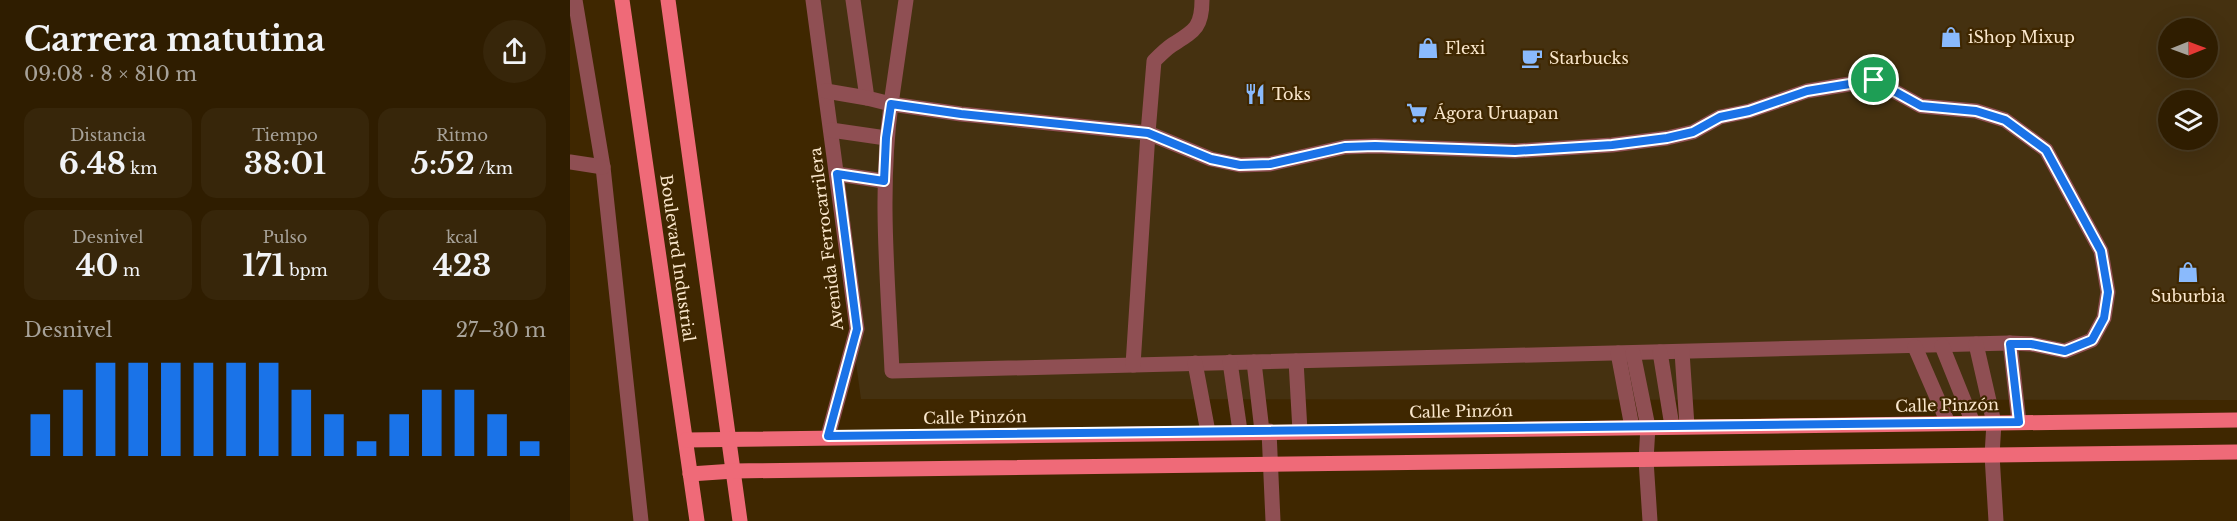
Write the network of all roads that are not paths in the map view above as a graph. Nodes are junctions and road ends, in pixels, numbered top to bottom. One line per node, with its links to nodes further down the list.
1 (575, 0): 15 (street)
2 (622, 0): 44 (main road, Boulevard Industrial)
3 (668, 0): 43 (main road, Boulevard Industrial)
4 (813, 0): 8 (street, Avenida Ferrocarrilera)
5 (854, 0): 9 (street)
6 (906, 0): 10 (street)
7 (1203, 0): 12 (street)
8 (826, 91): 9 (street); 11 (street, Avenida Ferrocarrilera)
9 (867, 98): 10 (street)
10 (891, 104): 12 (street); 13 (street)
11 (831, 130): 13 (street); 16 (street, Avenida Ferrocarrilera)
12 (1148, 133): 19 (street); 29 (street)
13 (886, 138): 17 (street)
14 (570, 162): 15 (street)
15 (603, 166): 51 (street)
16 (837, 174): 17 (street); 42 (street, Avenida Ferrocarrilera)
17 (884, 181): 29 (street)
18 (1976, 344): 19 (street); 20 (street); 34 (street)
19 (2010, 344): 31 (street)
20 (1942, 346): 21 (street); 33 (street)
21 (1915, 347): 23 (street); 32 (street)
22 (1660, 352): 23 (street); 24 (street); 35 (street)
23 (1682, 352): 35 (street)
24 (1626, 353): 25 (street); 36 (street); 37 (street)
25 (1296, 361): 27 (street); 39 (street)
26 (1230, 362): 27 (street); 28 (street); 41 (street)
27 (1254, 362): 38 (street)
28 (1195, 363): 29 (street); 40 (street)
29 (1133, 365)
30 (2237, 420): 31 (main road, Calle Pinzón)
31 (2019, 422): 34 (main road, Calle Pinzón)
32 (1948, 423): 33 (main road, Calle Pinzón); 35 (main road, Calle Pinzón)
33 (1973, 423): 34 (main road, Calle Pinzón)
34 (1994, 423): 46 (street)
35 (1679, 426): 37 (main road, Calle Pinzón)
36 (1632, 427): 37 (main road, Calle Pinzón); 39 (main road, Calle Pinzón)
37 (1648, 427): 47 (street)
38 (1266, 431): 39 (main road, Calle Pinzón); 41 (main road, Calle Pinzón); 48 (street)
39 (1300, 431)
40 (1208, 432): 41 (main road, Calle Pinzón); 42 (main road, Calle Pinzón)
41 (1239, 432)
42 (828, 436): 43 (main road, Calle Pinzón)
43 (730, 438): 44 (main road, Calle Pinzón); 49 (main road, Boulevard Industrial)
44 (686, 440): 50 (main road, Boulevard Industrial)
45 (2237, 452): 46 (main road)
46 (1992, 455): 47 (main road); 56 (street)
47 (1646, 460): 48 (main road); 55 (street)
48 (1272, 465): 49 (main road); 54 (street)
49 (734, 471): 50 (main road); 53 (main road, Boulevard Industrial)
50 (690, 474): 52 (main road, Boulevard Industrial)
51 (641, 521)
52 (696, 521)
53 (740, 521)
54 (1273, 521)
55 (1650, 521)
56 (1996, 521)

